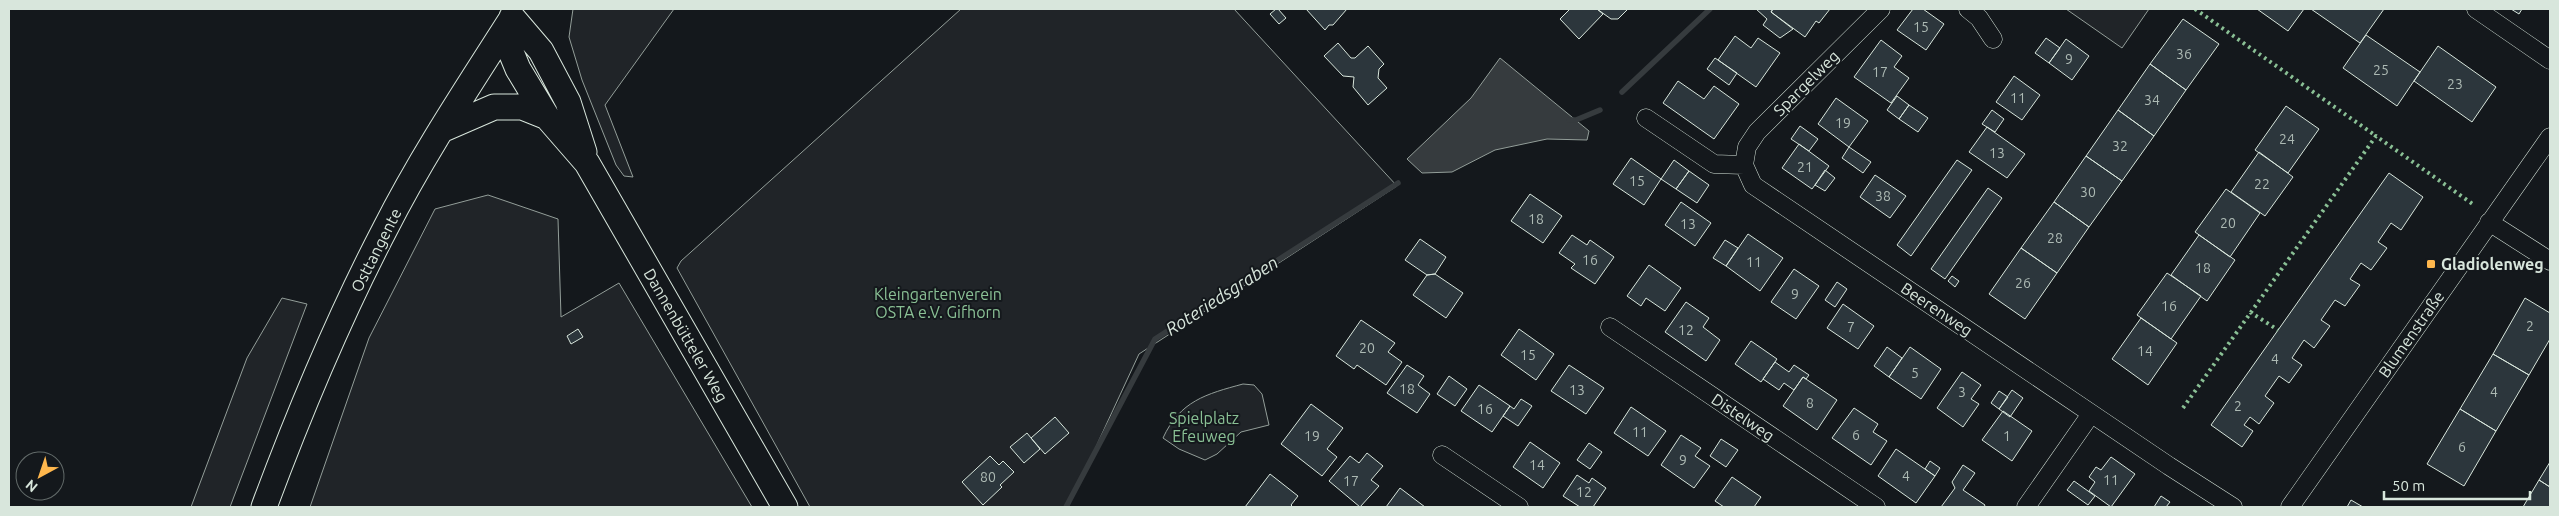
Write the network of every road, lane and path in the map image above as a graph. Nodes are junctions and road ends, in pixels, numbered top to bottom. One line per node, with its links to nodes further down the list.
1 (1881, 9): 12 (street, Spargelweg)
2 (1968, 9): 5 (street)
3 (2476, 9): 6 (street)
4 (511, 12): 7 (street, Dannenbütteler Weg); 9 (street, Osttangente); 11 (street, Dannenbütteler Weg)
5 (1993, 39)
6 (2550, 60)
7 (547, 117): 9 (street, Dannenbütteler Weg); 11 (street, Dannenbütteler Weg)
8 (1646, 118): 12 (street)
9 (441, 130): 18 (street, Osttangente)
10 (2550, 137): 13 (street, Blumenstraße)
11 (587, 163): 19 (street, Dannenbütteler Weg)
12 (1744, 165): 16 (street, Beerenweg)
13 (2489, 222): 14 (street); 24 (street, Blumenstraße)
14 (2550, 261)
15 (1610, 327): 21 (street, Distelweg)
16 (2091, 414): 22 (street); 23 (street, Beerenweg)
17 (1442, 455): 20 (street)
18 (264, 507)
19 (785, 507)
20 (1519, 507)
21 (1876, 507)
22 (2026, 507)
23 (2233, 507)
24 (2290, 507)

